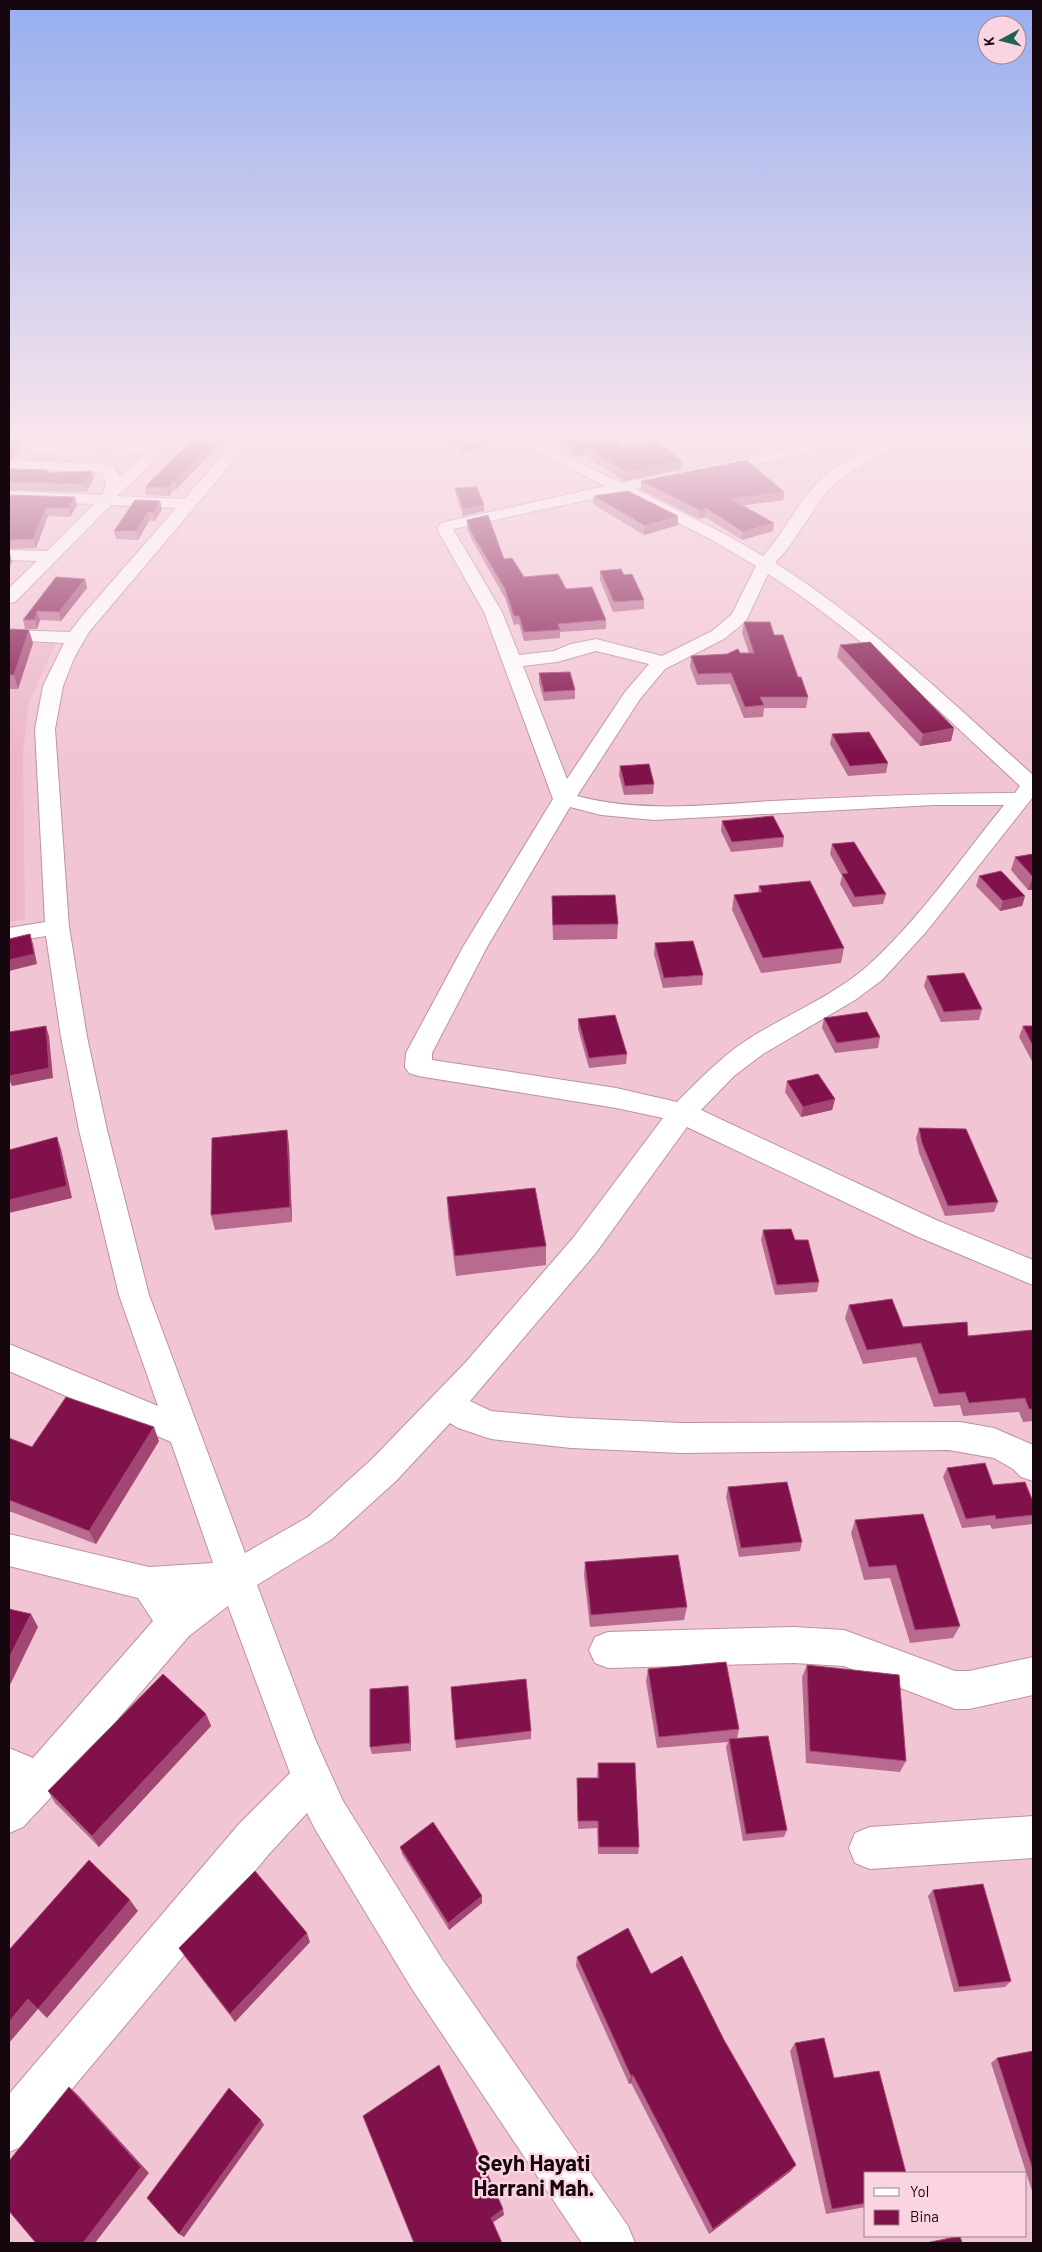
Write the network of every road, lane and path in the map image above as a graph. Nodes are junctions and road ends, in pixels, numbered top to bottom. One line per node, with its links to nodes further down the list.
1 (61, 544): 7 (street)
2 (154, 544): 12 (street)
3 (454, 544): 13 (street)
4 (727, 544): 8 (street)
5 (783, 544): 8 (street)
6 (9, 555): 7 (street)
7 (43, 562): 9 (street); 10 (street)
8 (765, 564): 14 (street); 15 (street)
9 (9, 565)
10 (9, 598)
11 (9, 635): 12 (street)
12 (74, 638): 17 (street)
13 (511, 662): 14 (street); 16 (street)
14 (663, 662): 16 (street)
15 (1029, 790): 16 (street); 19 (street)
16 (564, 799): 19 (street)
17 (57, 927): 18 (street); 23 (street)
18 (9, 935)
19 (682, 1113): 20 (street); 22 (street)
20 (1033, 1273)
21 (9, 1358): 23 (street)
22 (448, 1404): 24 (street); 26 (street)
23 (183, 1432): 26 (street)
24 (1033, 1466)
25 (9, 1550): 27 (street)
26 (236, 1578): 27 (street); 28 (street); 32 (street)
27 (148, 1584): 28 (street)
28 (176, 1623): 31 (street)
29 (608, 1650): 30 (street)
30 (1033, 1676)
31 (24, 1775): 33 (street)
32 (312, 1779): 36 (street); 37 (street)
33 (9, 1813)
34 (1033, 1837): 35 (street)
35 (870, 1848)
36 (9, 2128)
37 (611, 2243)

